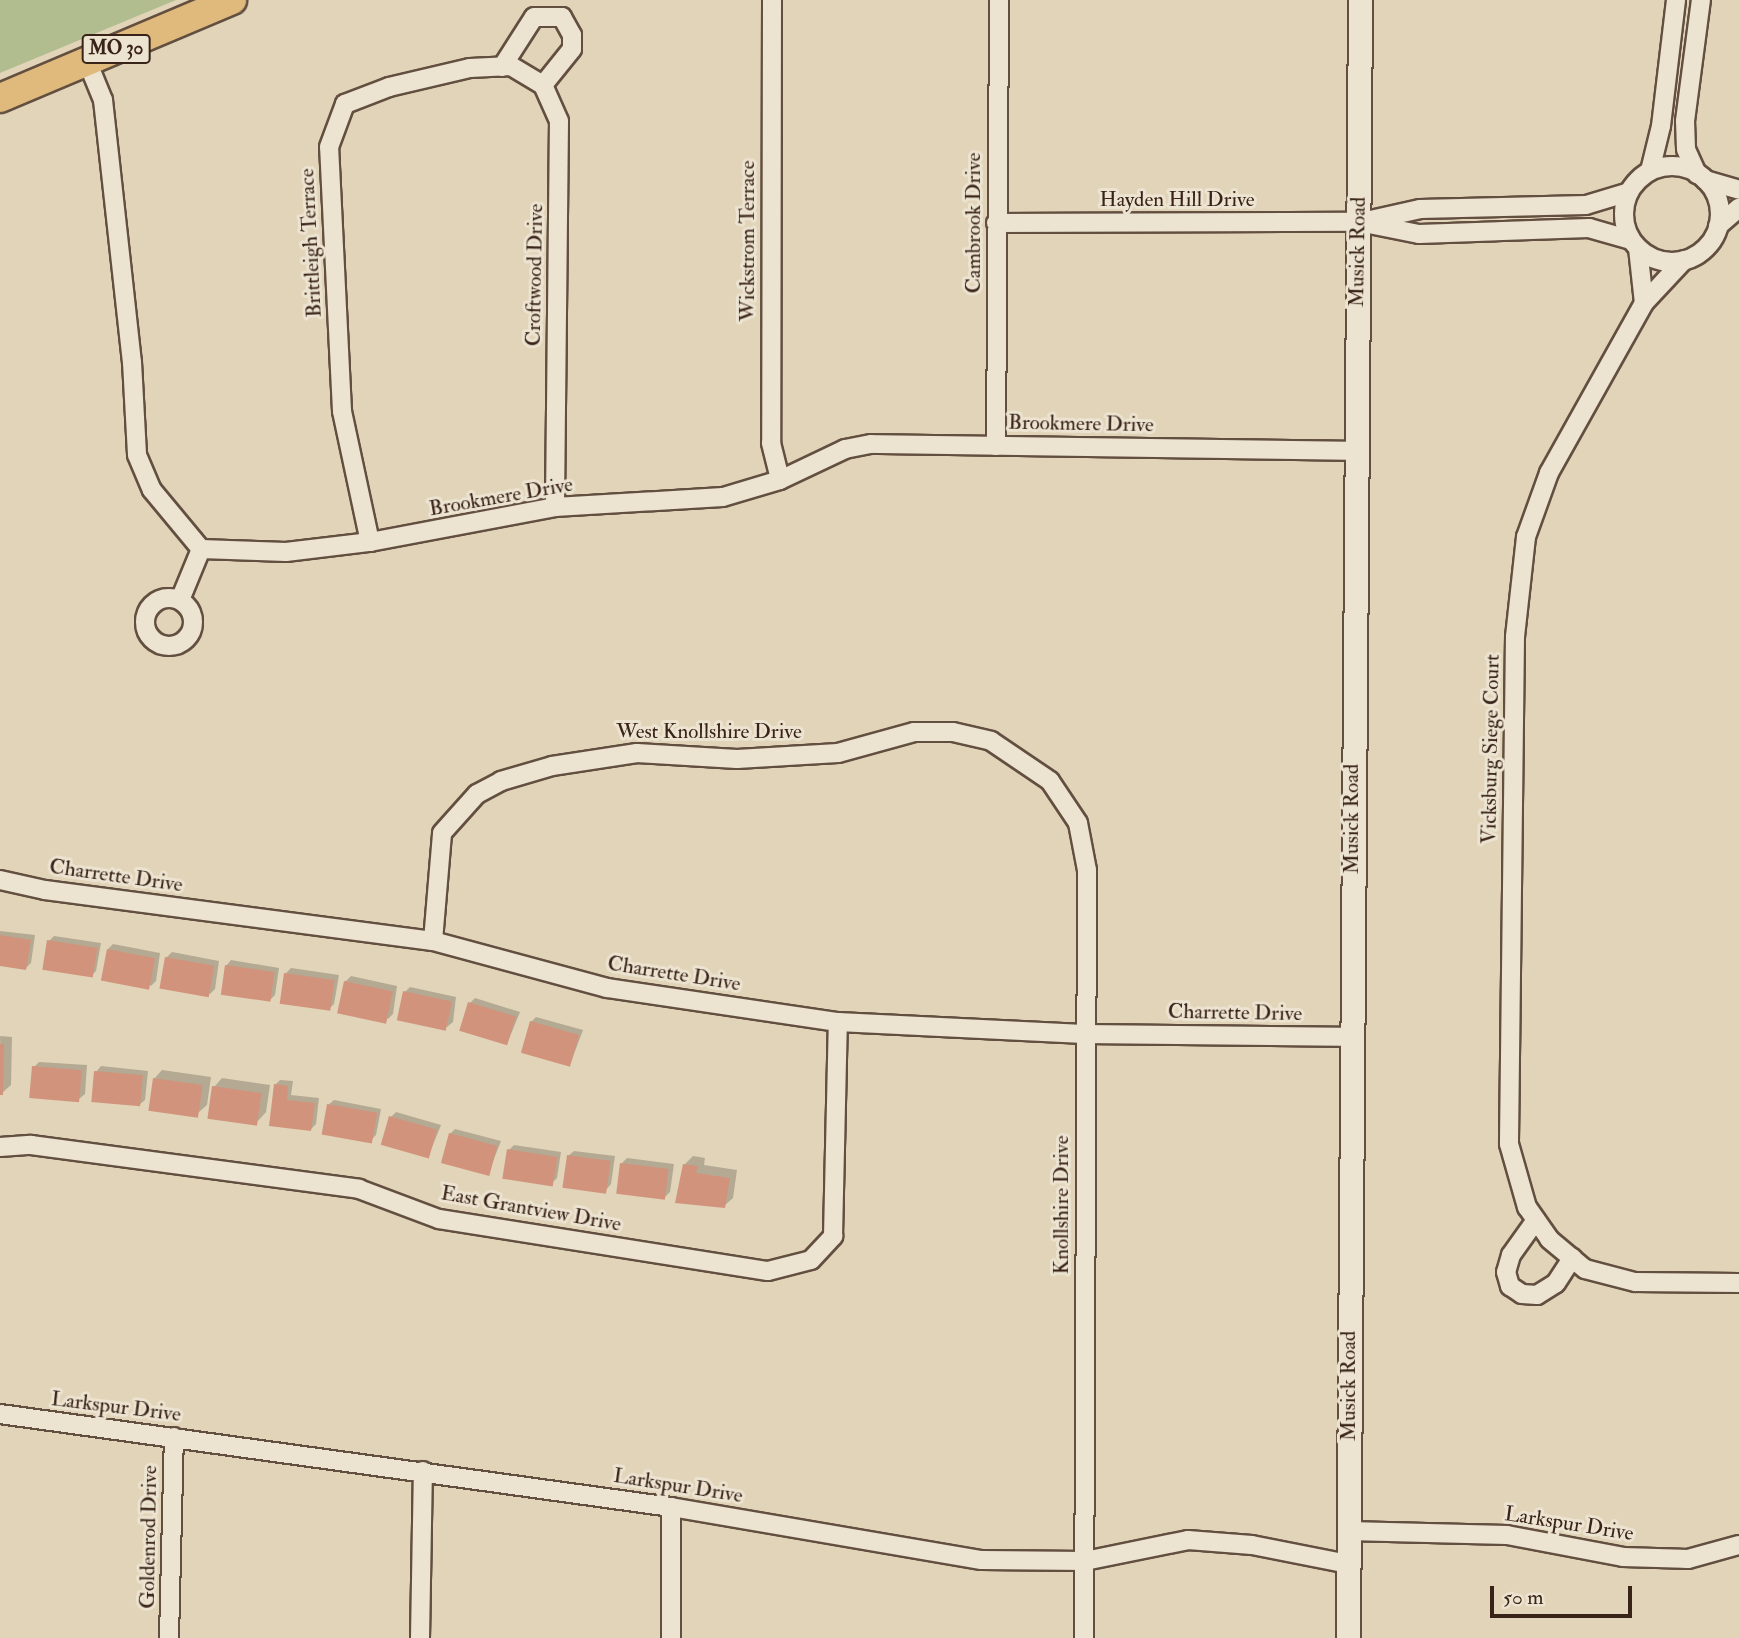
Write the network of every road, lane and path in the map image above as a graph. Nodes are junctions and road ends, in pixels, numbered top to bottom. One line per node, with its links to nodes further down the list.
1 (232, 0): 7 (main road, MO 30)
2 (772, 0): 24 (street, Wickstrom Terrace)
3 (999, 0): 17 (street, Cambrook Drive)
4 (1360, 0): 16 (street, Musick Road)
5 (1676, 0): 11 (street)
6 (1701, 0): 12 (street)
7 (87, 61): 10 (main road, MO 30); 27 (street)
8 (507, 67): 9 (street); 9 (street); 26 (street, Brittleigh Terrace)
9 (542, 85): 25 (street, Croftwood Drive)
10 (0, 97)
11 (1650, 172): 12 (street); 14 (street)
12 (1701, 177): 13 (street); 18 (street)
13 (1739, 190)
14 (1629, 192): 16 (street); 19 (street)
15 (1739, 208): 18 (street)
16 (1359, 222): 17 (street, Hayden Hill Drive); 19 (street); 23 (street, Musick Road)
17 (996, 223): 22 (street, Cambrook Drive)
18 (1718, 226): 20 (street)
19 (1635, 244): 20 (street); 21 (street)
20 (1684, 260): 21 (street, Vicksburg Siege Court)
21 (1644, 303): 36 (street, Vicksburg Siege Court)
22 (996, 446): 23 (street, Brookmere Drive); 24 (street, Brookmere Drive)
23 (1355, 451): 34 (street, Musick Road)
24 (780, 480): 25 (street, Brookmere Drive)
25 (555, 507): 26 (street, Brookmere Drive)
26 (370, 542): 27 (street, Brookmere Drive)
27 (201, 549): 28 (street)
28 (180, 600)
29 (1050, 781): 31 (street, West Knollshire Drive); 33 (street, Knollshire Drive)
30 (0, 880): 31 (street, Charrette Drive)
31 (433, 941): 32 (street, Charrette Drive)
32 (838, 1022): 33 (street, Charrette Drive); 35 (street, East Grantview Drive)
33 (1084, 1034): 34 (street, Charrette Drive); 45 (street, Knollshire Drive)
34 (1350, 1038): 43 (street, Musick Road)
35 (0, 1147)
36 (1536, 1220): 37 (street, Vicksburg Siege Court); 37 (street)
37 (1573, 1258): 38 (street, Vicksburg Siege Court)
38 (1739, 1283)
39 (0, 1414): 40 (street, Larkspur Drive)
40 (174, 1437): 41 (street, Larkspur Drive); 47 (street, Goldenrod Drive)
41 (422, 1471): 42 (street, Larkspur Drive); 48 (street)
42 (671, 1507): 45 (street, Larkspur Drive); 49 (street)
43 (1348, 1531): 44 (street, Larkspur Drive); 46 (street, Musick Road)
44 (1739, 1545)
45 (1085, 1561): 46 (street, Larkspur Drive); 50 (street, Knollshire Drive)
46 (1348, 1564): 51 (street, Musick Road)
47 (169, 1638)
48 (420, 1638)
49 (671, 1638)
50 (1084, 1638)
51 (1348, 1638)

